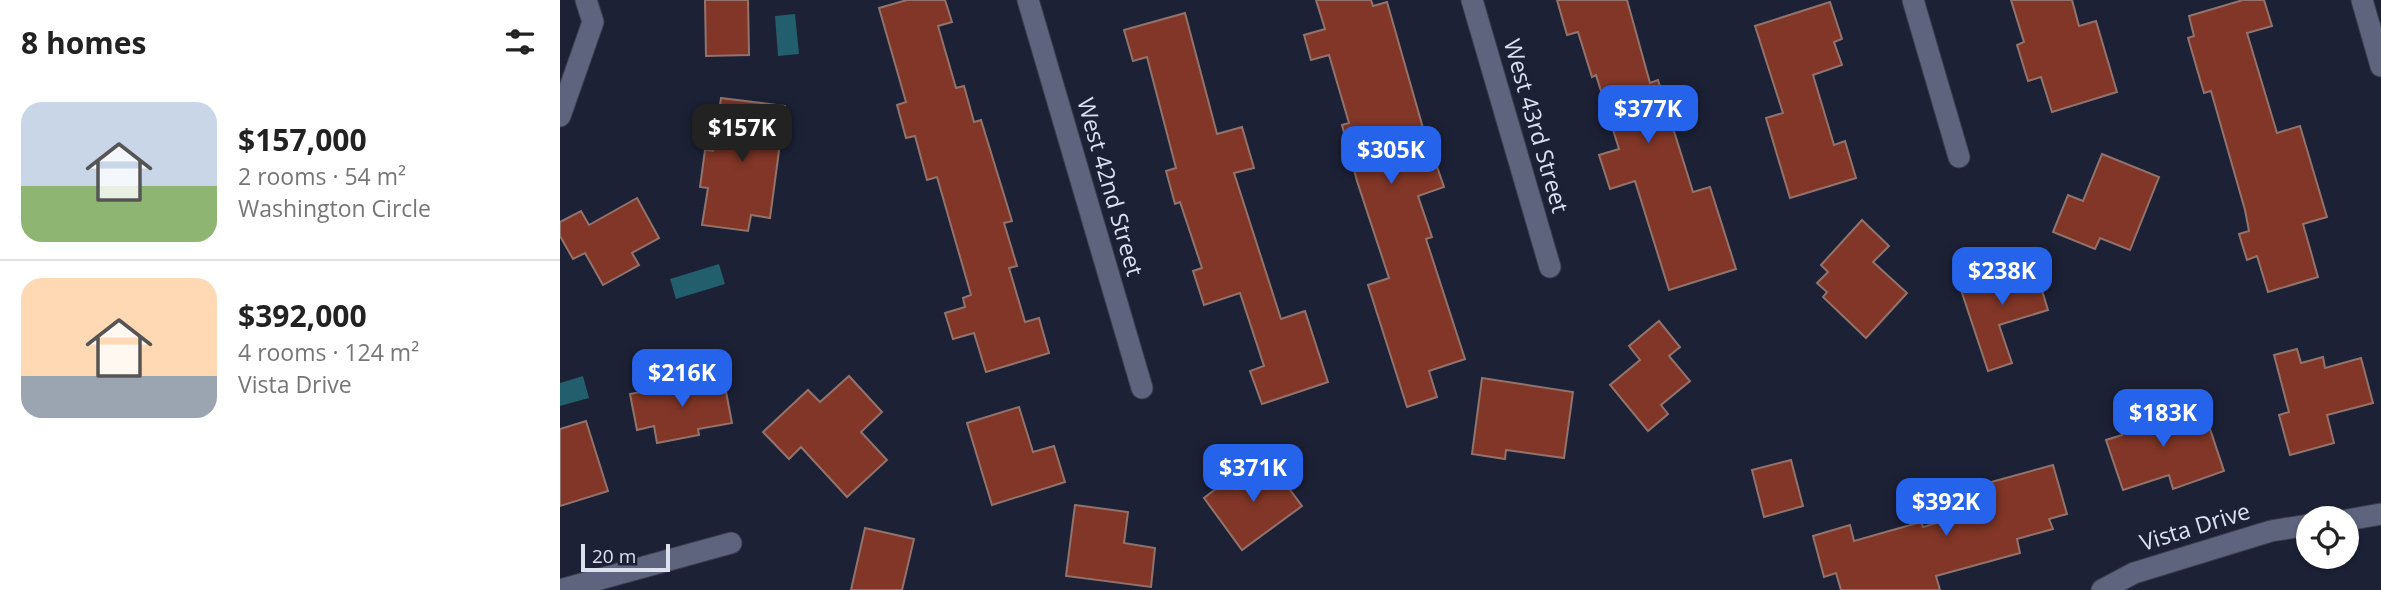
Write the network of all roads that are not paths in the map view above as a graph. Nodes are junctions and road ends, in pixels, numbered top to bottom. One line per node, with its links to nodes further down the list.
1 (586, 0): 7 (street)
2 (1028, 0): 10 (street, West 42nd Street)
3 (1472, 0): 9 (street, West 43rd Street)
4 (1913, 0): 8 (street)
5 (2362, 0): 6 (street)
6 (2381, 66)
7 (560, 116)
8 (1959, 157)
9 (1550, 267)
10 (1142, 388)
11 (2381, 514): 12 (street)
12 (2359, 518)
13 (2296, 527): 16 (street, Vista Drive)
14 (731, 542): 15 (street)
15 (560, 590)
16 (2102, 590)

